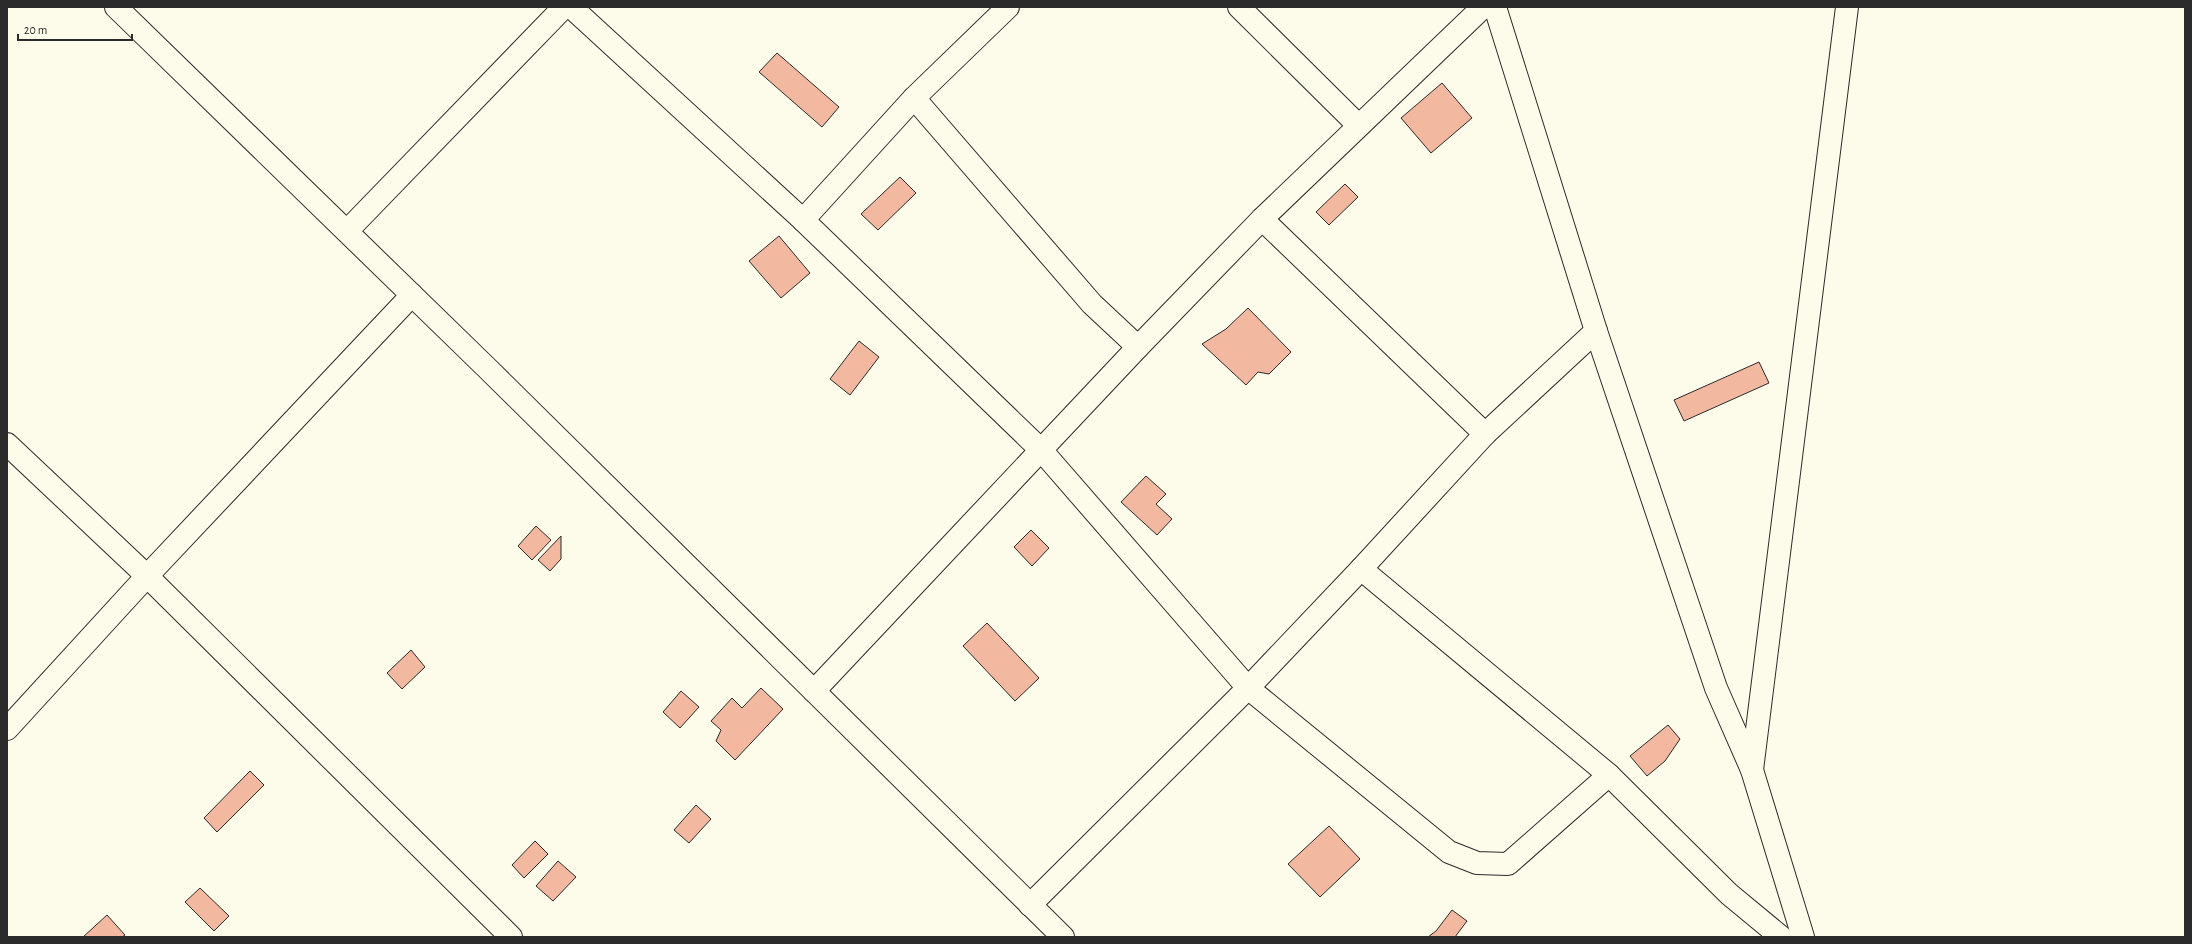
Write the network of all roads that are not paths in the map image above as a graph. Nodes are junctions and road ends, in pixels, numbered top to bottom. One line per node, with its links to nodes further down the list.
1 (116, 7): 13 (street)
2 (564, 7): 13 (street)
3 (571, 7): 12 (street)
4 (1239, 7): 10 (street)
5 (1483, 7): 10 (street)
6 (1495, 7): 15 (street)
7 (1847, 7): 25 (street)
8 (1001, 10): 9 (street)
9 (914, 98): 12 (street); 16 (street)
10 (1358, 125): 11 (street)
11 (1262, 219): 16 (street); 17 (street)
12 (803, 220): 19 (street)
13 (347, 231): 14 (street)
14 (412, 295): 21 (street); 23 (street)
15 (1596, 331): 17 (street); 25 (street)
16 (1138, 347): 19 (street)
17 (1485, 434): 20 (street)
18 (7, 444): 21 (street)
19 (1042, 451): 22 (street); 23 (street)
20 (1361, 569): 22 (street); 26 (street)
21 (147, 576): 24 (street); 28 (street)
22 (1248, 688): 26 (street); 27 (street)
23 (814, 691): 27 (street)
24 (7, 730)
25 (1752, 770): 31 (street)
26 (1609, 775): 30 (street)
27 (1030, 906): 29 (street)
28 (511, 937)
29 (1063, 937)
30 (1781, 937)
31 (1804, 937)

